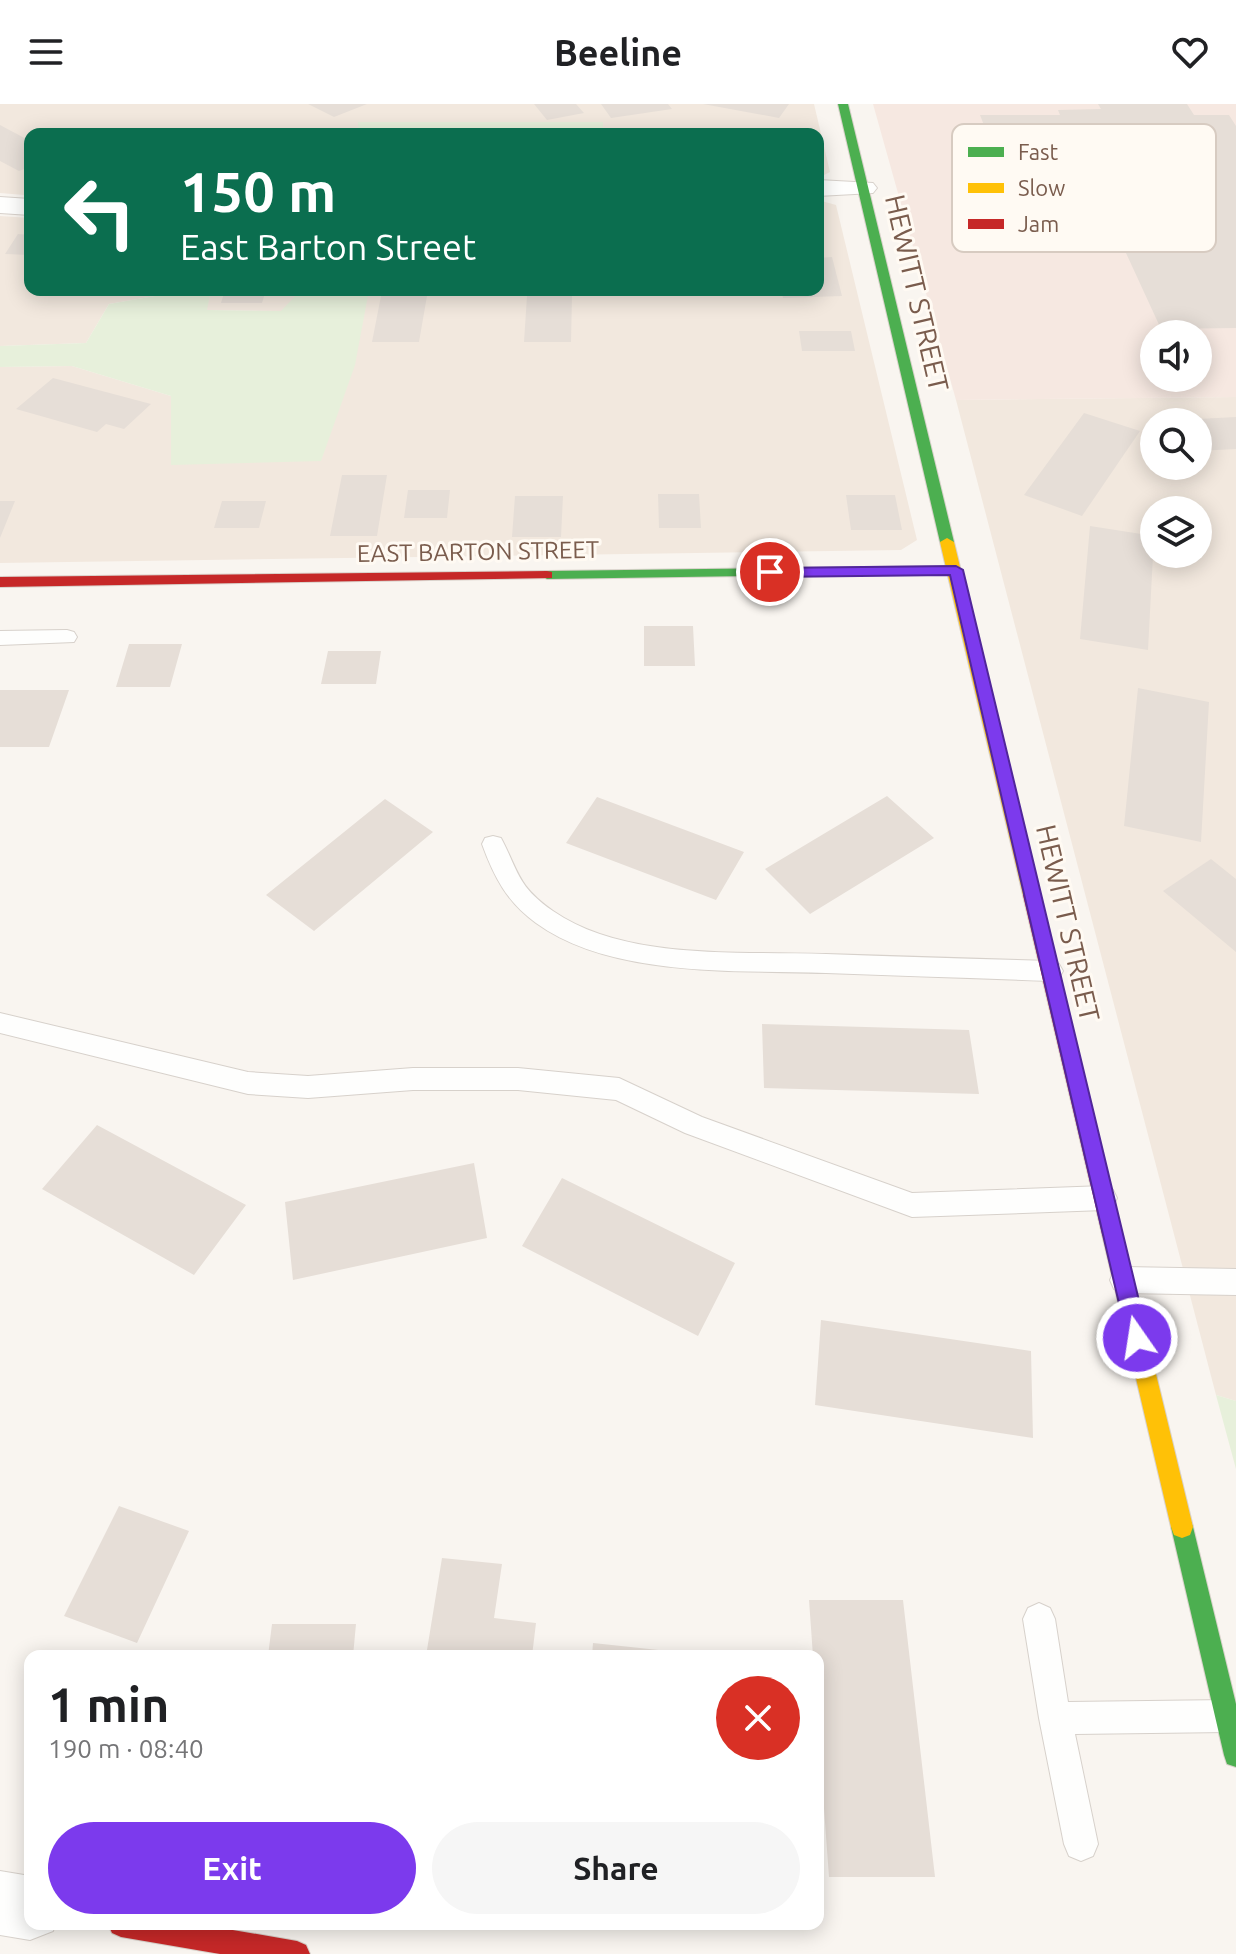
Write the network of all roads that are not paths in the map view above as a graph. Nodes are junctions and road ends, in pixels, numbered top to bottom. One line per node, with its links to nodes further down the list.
1 (843, 104): 3 (street, HEWITT STREET)
2 (824, 188): 3 (street)
3 (864, 188): 6 (street, HEWITT STREET)
4 (0, 205): 5 (street)
5 (24, 207)
6 (956, 570): 7 (street, EAST BARTON STREET); 11 (street, HEWITT STREET)
7 (0, 582)
8 (67, 637): 9 (lane)
9 (0, 638)
10 (493, 844): 11 (lane)
11 (1051, 971): 13 (street, HEWITT STREET)
12 (0, 1023): 13 (lane)
13 (1104, 1198): 14 (street, HEWITT STREET)
14 (1124, 1280): 15 (lane); 17 (street, HEWITT STREET)
15 (1236, 1282)
16 (1039, 1619): 18 (lane)
17 (1227, 1716): 18 (lane); 19 (street, HEWITT STREET)
18 (1055, 1718): 20 (lane)
19 (1236, 1755)
20 (1081, 1844)
21 (0, 1903): 22 (street)
22 (24, 1907)
23 (156, 1930): 24 (street)
24 (297, 1954)

